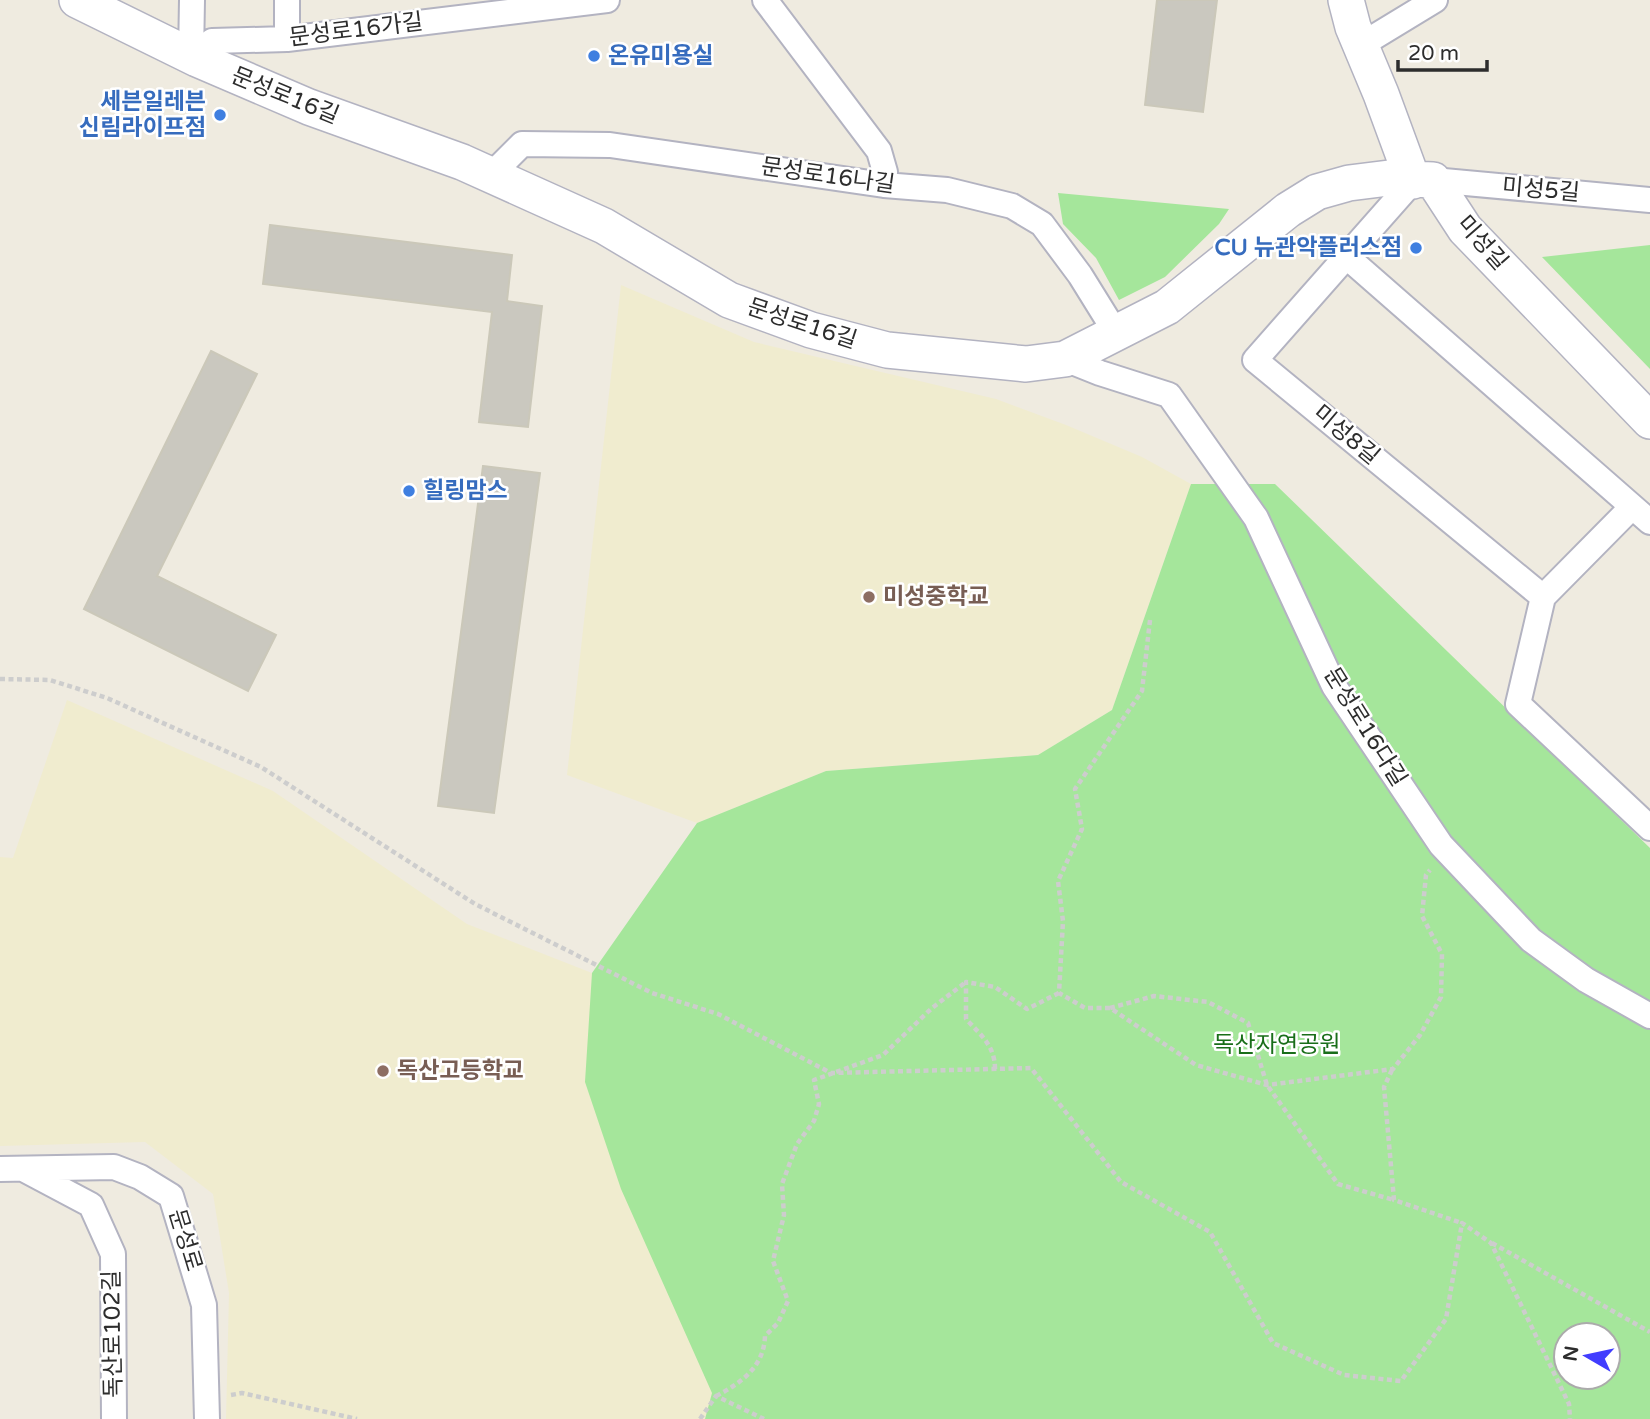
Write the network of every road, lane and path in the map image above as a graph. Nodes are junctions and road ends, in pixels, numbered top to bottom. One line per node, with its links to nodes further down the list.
1 (77, 0): 11 (street, 문성로16길)
2 (192, 0): 11 (street)
3 (288, 0): 9 (street)
4 (607, 0): 8 (street, 문성로16가길)
5 (765, 0): 14 (street)
6 (1346, 0): 10 (street, 미성길)
7 (1435, 0): 10 (street)
8 (498, 6): 9 (street, 문성로16가길)
9 (287, 39): 11 (street, 문성로16가길)
10 (1361, 45): 13 (street, 미성길)
11 (194, 58): 12 (street, 문성로16길)
12 (490, 176): 14 (street, 문성로16나길); 18 (street, 문성로16길)
13 (1423, 181): 15 (street, 미성5길); 16 (street, 미성8길); 17 (street, 문성로16길); 19 (street, 미성길)
14 (884, 185): 17 (street, 문성로16나길)
15 (1650, 200)
16 (1347, 257): 20 (street); 21 (street, 미성8길)
17 (1116, 333): 18 (street, 문성로16길)
18 (1065, 359): 25 (street, 문성로16다길)
19 (1650, 421)
20 (1641, 515): 21 (street)
21 (1543, 597): 24 (street)
22 (1150, 620): 27 (path)
23 (0, 678): 32 (path)
24 (1650, 828)
25 (1447, 851): 29 (street, 문성로16다길); 31 (path)
26 (966, 982): 27 (path); 30 (path); 32 (path)
27 (1059, 993): 28 (path)
28 (1110, 1008): 33 (path); 33 (path)
29 (1650, 1017)
30 (995, 1069): 32 (path); 36 (path)
31 (1393, 1069): 33 (path); 35 (path)
32 (831, 1073): 39 (path)
33 (1267, 1085): 35 (path)
34 (11, 1169): 40 (street, 문성로); 41 (street, 독산로102길)
35 (1394, 1200): 36 (path)
36 (1462, 1223): 37 (path)
37 (1491, 1243): 38 (path); 45 (path)
38 (1650, 1332)
39 (716, 1396): 43 (path); 44 (path)
40 (207, 1409): 42 (path)
41 (114, 1419)
42 (356, 1419)
43 (700, 1419)
44 (764, 1419)
45 (1570, 1419)

